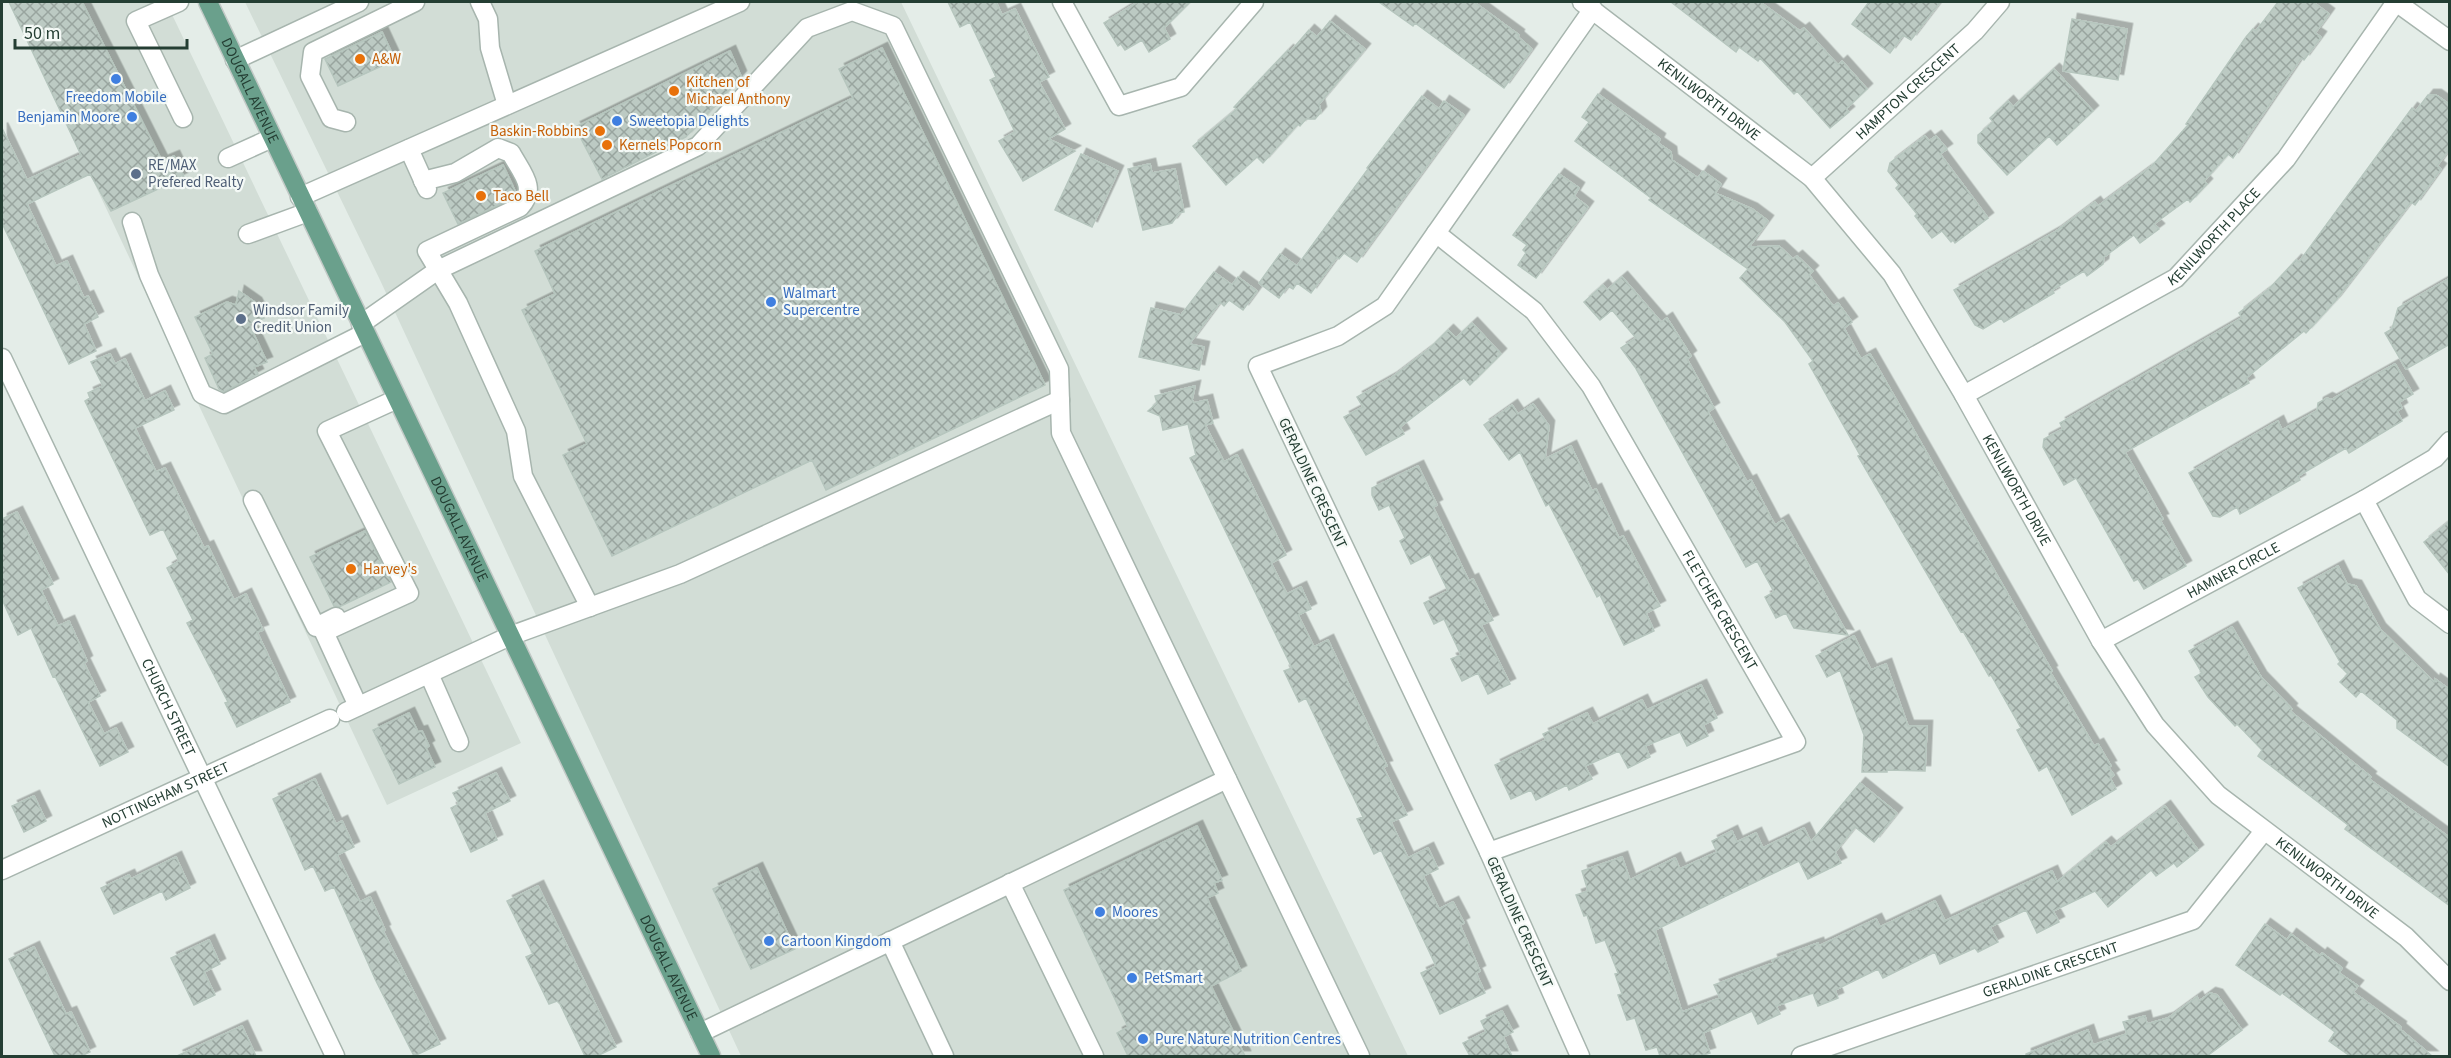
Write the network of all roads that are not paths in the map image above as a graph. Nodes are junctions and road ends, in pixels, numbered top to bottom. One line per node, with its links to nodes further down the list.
1 (179, 2): 16 (street)
2 (207, 2): 14 (main road, DOUGALL AVENUE)
3 (359, 2): 12 (street)
4 (415, 2): 17 (street)
5 (480, 2): 15 (street)
6 (740, 2): 15 (street)
7 (1062, 2): 8 (street)
8 (1254, 2)
9 (2000, 2): 21 (street, HAMPTON CRESCENT)
10 (2396, 2): 13 (street); 29 (street, KENILWORTH PLACE)
11 (1587, 5): 21 (street, KENILWORTH DRIVE); 24 (street, GERALDINE CRESCENT)
12 (325, 9): 14 (street)
13 (2450, 41)
14 (235, 60): 18 (main road, DOUGALL AVENUE)
15 (507, 105): 19 (street)
16 (183, 118)
17 (346, 122)
18 (272, 138): 20 (street); 22 (main road, DOUGALL AVENUE)
19 (409, 149): 22 (street); 26 (street)
20 (228, 158)
21 (1812, 178): 29 (street, KENILWORTH DRIVE)
22 (304, 204): 25 (street); 27 (main road, DOUGALL AVENUE)
23 (132, 222): 27 (street)
24 (1436, 233): 46 (street, GERALDINE CRESCENT); 46 (street, FLETCHER CRESCENT)
25 (248, 234)
26 (438, 270): 27 (street); 31 (street); 36 (street)
27 (363, 328): 30 (main road, DOUGALL AVENUE)
28 (2, 357): 43 (street, CHURCH STREET)
29 (1964, 395): 39 (street, KENILWORTH DRIVE)
30 (397, 399): 35 (street); 38 (main road, DOUGALL AVENUE)
31 (1060, 399): 36 (street, NOTTINGHAM STREET); 44 (street)
32 (2450, 441): 34 (street, HAMNER CIRCLE)
33 (253, 500): 35 (street)
34 (2364, 500): 37 (street); 39 (street, HAMNER CIRCLE)
35 (405, 585): 41 (street)
36 (590, 607): 38 (street, NOTTINGHAM STREET)
37 (2450, 624)
38 (510, 636): 40 (street, NOTTINGHAM STREET); 51 (main road, DOUGALL AVENUE)
39 (2101, 641): 45 (street, KENILWORTH DRIVE)
40 (429, 674): 41 (street, NOTTINGHAM STREET); 42 (street)
41 (345, 712): 43 (street, NOTTINGHAM STREET)
42 (459, 742)
43 (202, 778): 47 (street, NOTTINGHAM STREET); 52 (street, CHURCH STREET)
44 (1227, 779): 48 (street); 56 (street)
45 (2264, 831): 50 (street, KENILWORTH DRIVE); 58 (street, GERALDINE CRESCENT)
46 (1489, 852): 57 (street, GERALDINE CRESCENT)
47 (2, 870)
48 (1010, 883): 49 (street); 55 (street)
49 (890, 941): 51 (street); 54 (street)
50 (2450, 981)
51 (700, 1033): 53 (main road, DOUGALL AVENUE)
52 (335, 1056)
53 (711, 1056)
54 (944, 1056)
55 (1094, 1056)
56 (1360, 1056)
57 (1580, 1056)
58 (1801, 1056)

